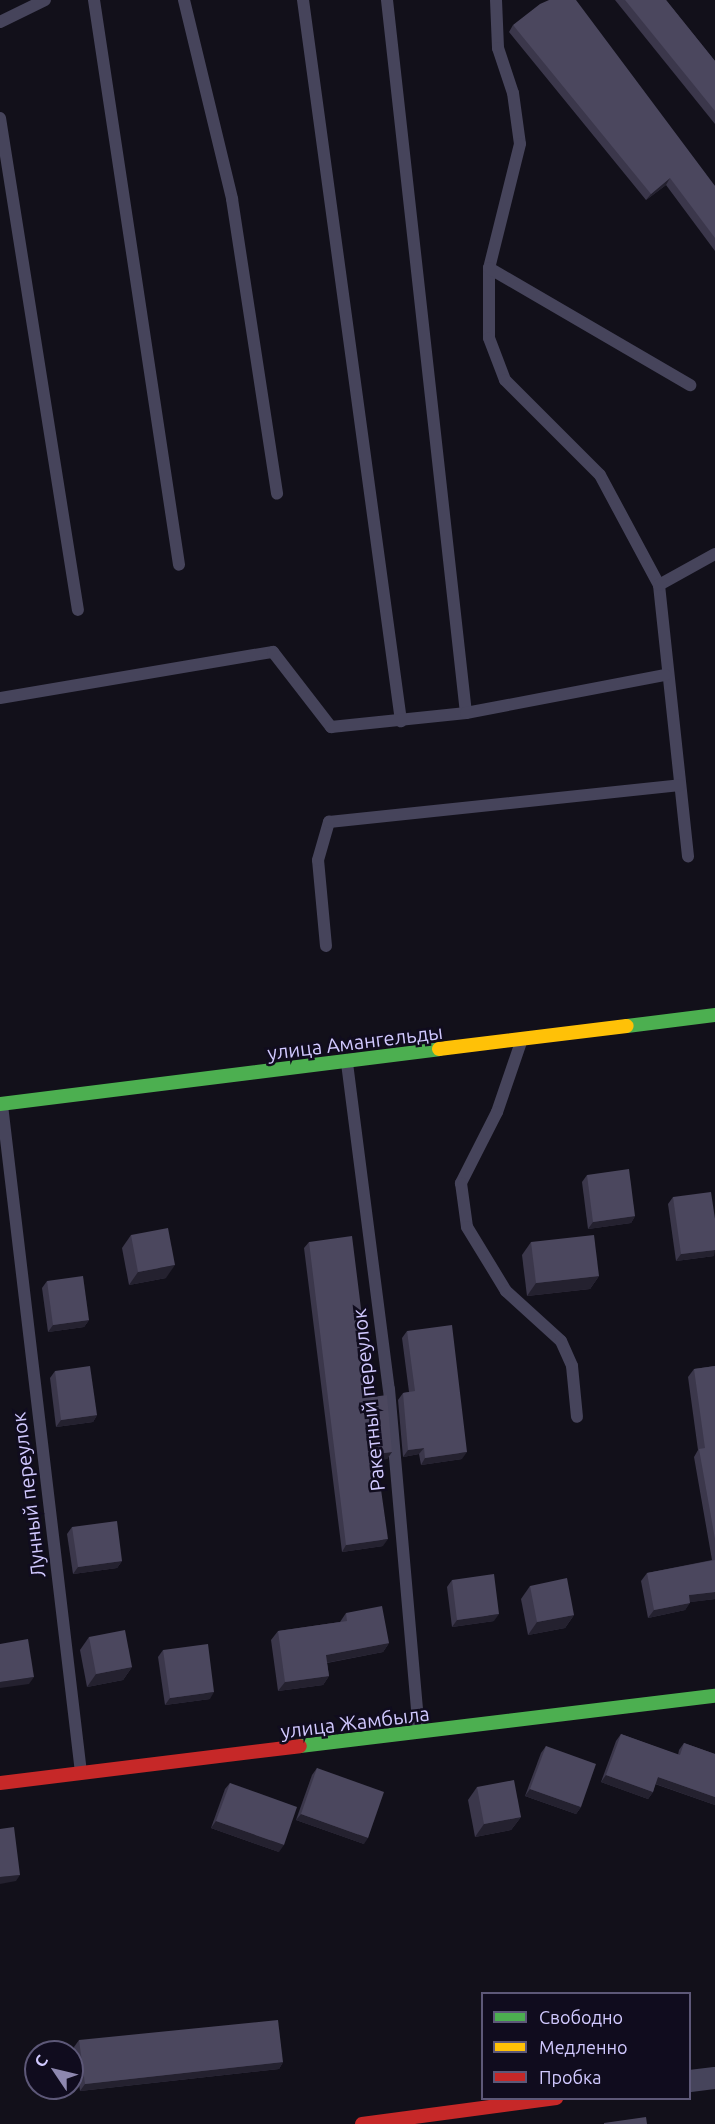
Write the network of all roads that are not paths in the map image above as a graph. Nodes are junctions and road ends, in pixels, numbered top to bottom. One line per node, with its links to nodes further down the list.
1 (45, 0): 7 (lane)
2 (94, 0): 13 (lane)
3 (184, 0): 11 (lane)
4 (303, 0): 19 (lane)
5 (387, 0): 18 (lane)
6 (496, 0): 9 (lane)
7 (0, 22)
8 (0, 118): 15 (lane)
9 (489, 268): 10 (lane); 14 (lane)
10 (690, 385)
11 (277, 494)
12 (715, 554): 14 (lane)
13 (178, 565)
14 (659, 585): 16 (lane)
15 (78, 610)
16 (665, 675): 18 (lane); 20 (lane)
17 (0, 698): 19 (lane)
18 (466, 713): 19 (lane)
19 (401, 721)
20 (681, 785): 21 (lane); 22 (lane)
21 (688, 856)
22 (326, 946)
23 (715, 1015): 24 (street, улица Амангельды)
24 (521, 1041): 25 (street, улица Амангельды); 27 (lane)
25 (347, 1063): 26 (street, улица Амангельды); 29 (lane, Ракетный переулок)
26 (1, 1104): 30 (lane, Лунный переулок)
27 (577, 1417)
28 (715, 1696): 29 (street, улица Жамбыла)
29 (420, 1734): 30 (street, улица Жамбыла)
30 (81, 1774): 31 (street, улица Жамбыла)
31 (0, 1783)
32 (715, 2078): 33 (street)
33 (691, 2081)
34 (541, 2100): 35 (street)
35 (362, 2124)

